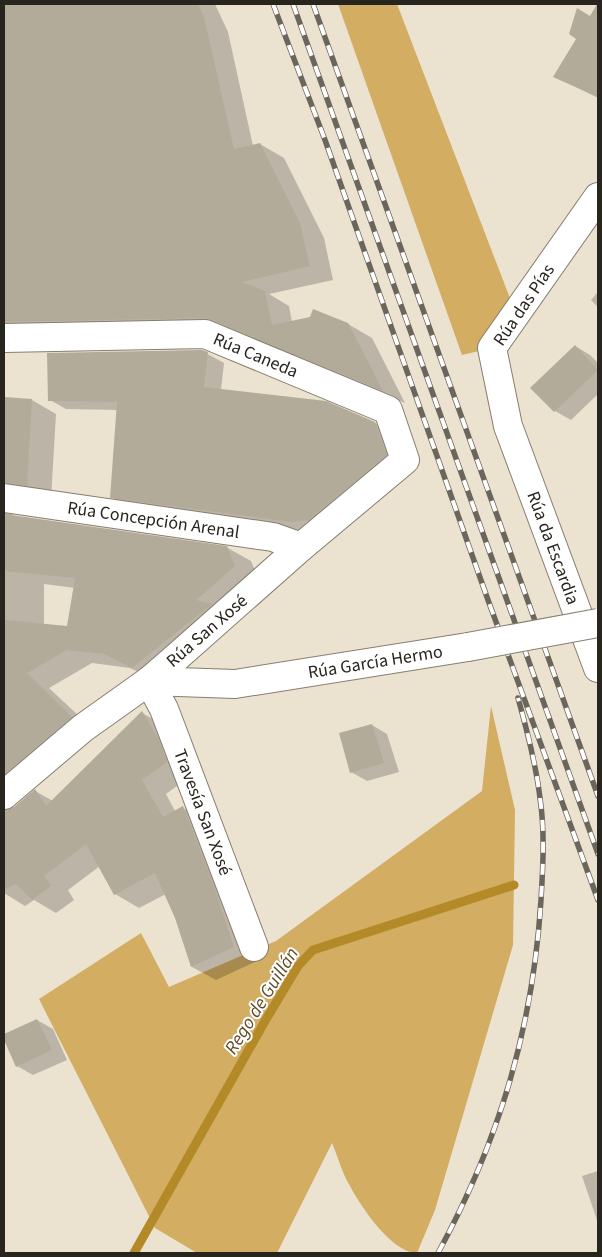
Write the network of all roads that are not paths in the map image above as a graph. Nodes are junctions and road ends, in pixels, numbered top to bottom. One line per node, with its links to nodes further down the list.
1 (598, 197): 3 (street, Rúa das Pías)
2 (4, 338): 4 (street, Rúa Caneda)
3 (508, 426): 8 (street, Rúa da Escardia)
4 (405, 460): 6 (street, Rúa San Xosé)
5 (4, 498): 6 (street, Rúa Concepción Arenal)
6 (301, 547): 9 (street, Rúa San Xosé)
7 (598, 624): 9 (street, Rúa García Hermo, bridge)
8 (598, 668)
9 (149, 681): 10 (street, Rúa San Xosé); 11 (street, Travesía San Xosé)
10 (4, 795)
11 (254, 947)

